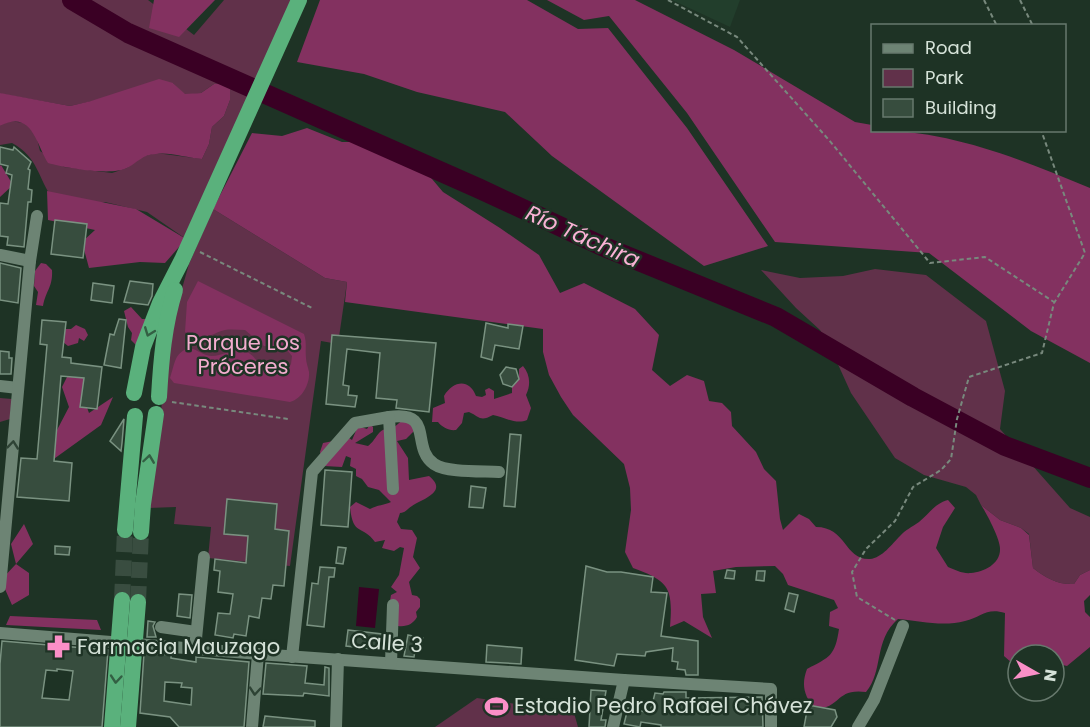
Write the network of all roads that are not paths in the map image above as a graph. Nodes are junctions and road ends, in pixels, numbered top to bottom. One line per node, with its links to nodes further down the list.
1 (299, 0): 4 (highway)
2 (37, 216): 5 (street)
3 (0, 255): 5 (street)
4 (189, 255): 8 (highway, one-way to 8); 9 (highway)
5 (30, 261): 7 (street)
6 (0, 386): 7 (street)
7 (18, 388): 14 (street, one-way to 7)
8 (134, 393): 9 (highway); 10 (highway)
9 (160, 404): 10 (highway); 10 (highway, one-way to 9)
10 (135, 416)
11 (389, 417): 12 (street); 13 (street); 26 (street)
12 (499, 472)
13 (393, 489)
14 (4, 502): 16 (street)
15 (204, 557): 21 (street)
16 (0, 587)
17 (130, 601): 23 (highway)
18 (393, 605): 28 (street)
19 (903, 626): 36 (street)
20 (161, 627): 21 (street)
21 (196, 632): 24 (street)
22 (0, 633): 23 (street, Calle 3)
23 (127, 643): 24 (street, Calle 3); 30 (highway, one-way to 30); 31 (highway)
24 (195, 649): 25 (street, Calle 3)
25 (258, 654): 26 (street, Calle 3); 32 (street, one-way to 32)
26 (292, 657): 27 (street, Calle 3)
27 (338, 659): 28 (street, Calle 3); 33 (street)
28 (391, 663): 29 (street, Calle 3)
29 (624, 680): 34 (street); 35 (street, Calle 3)
30 (112, 727)
31 (128, 727)
32 (252, 727)
33 (336, 727)
34 (613, 727)
35 (771, 727)
36 (858, 727)

